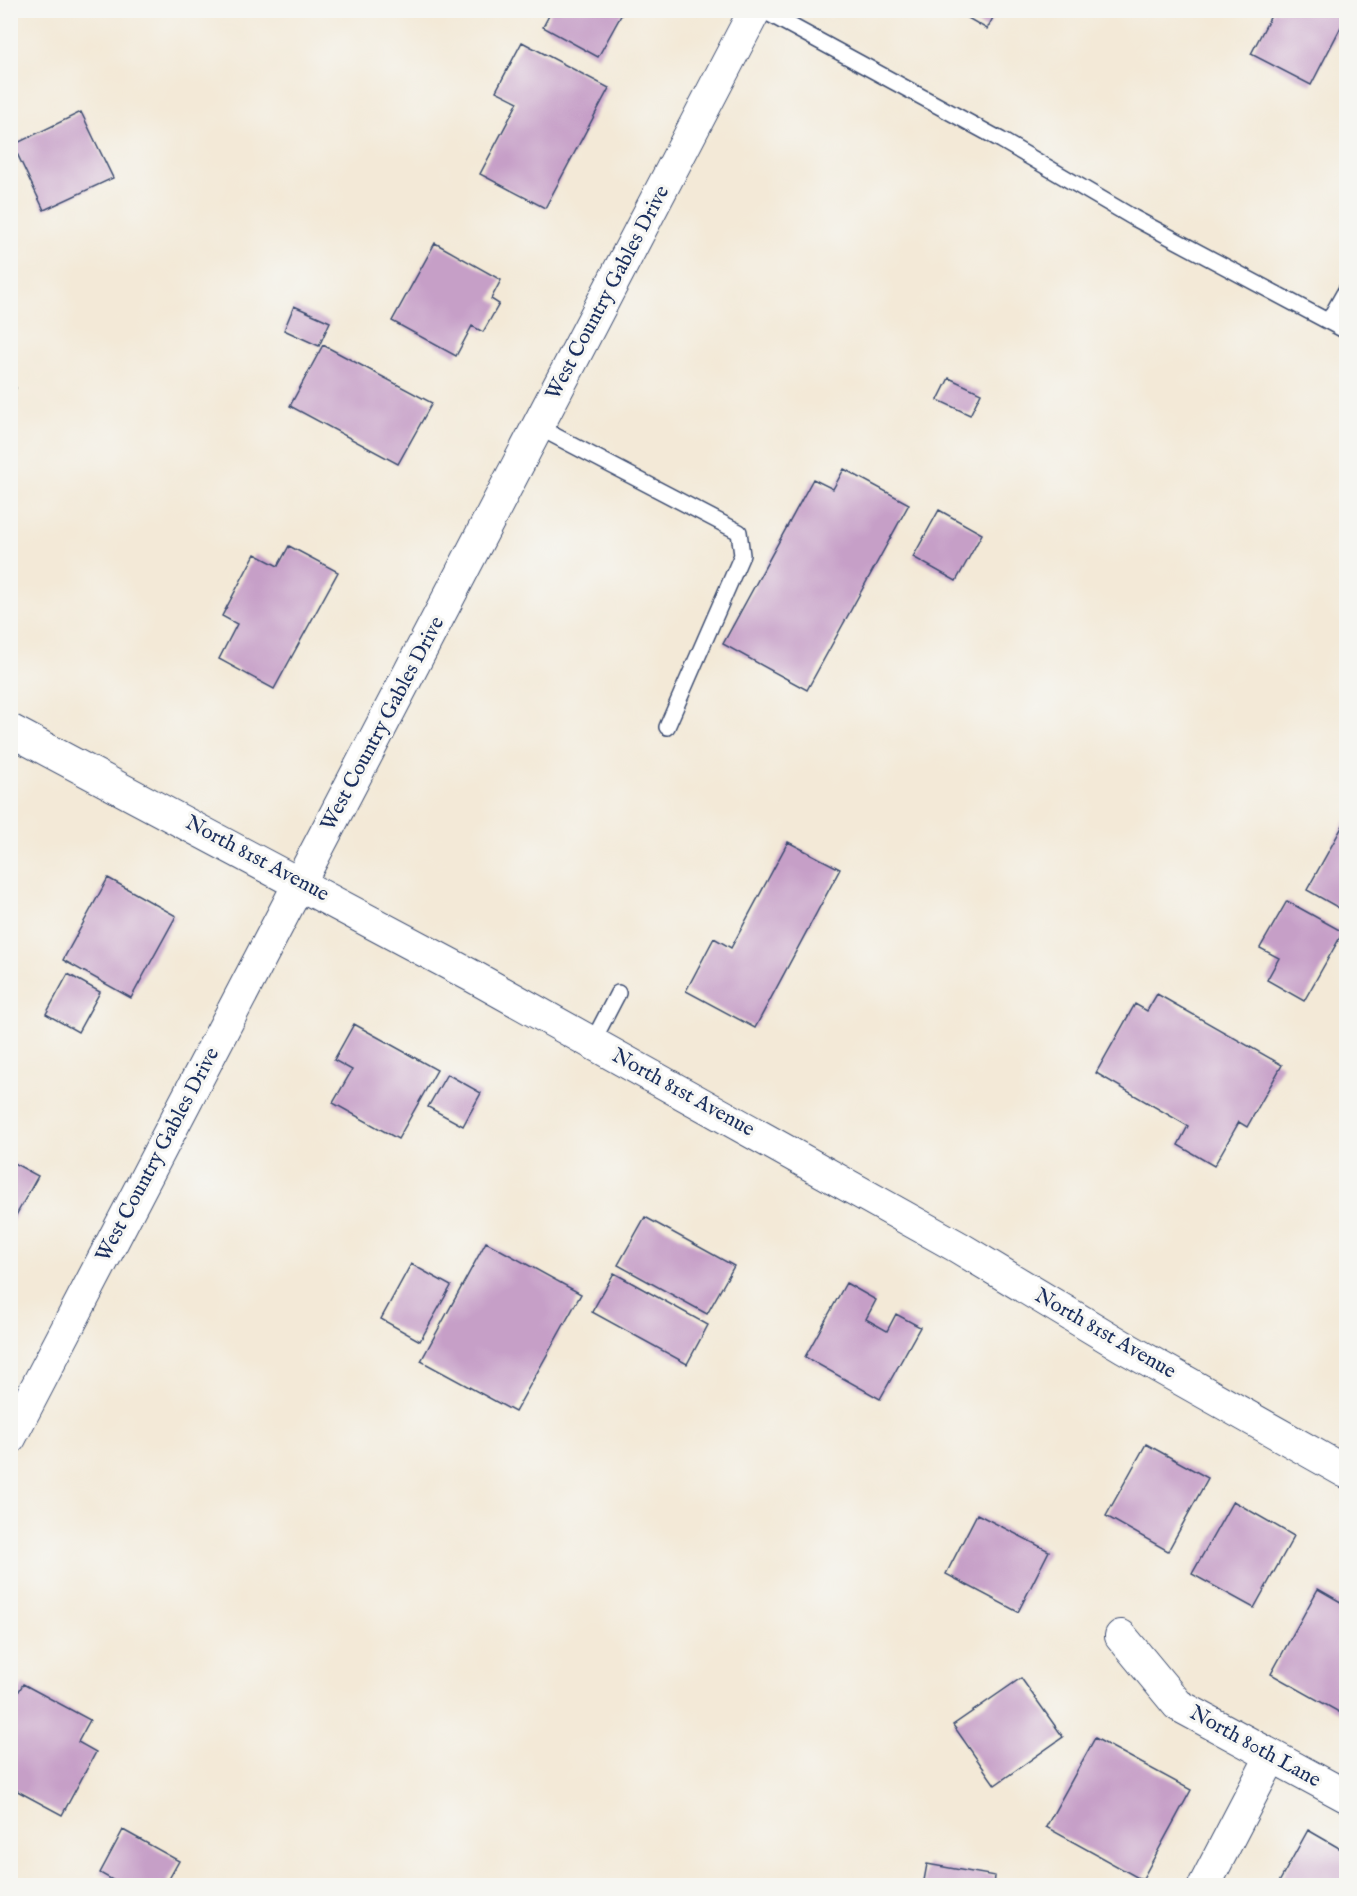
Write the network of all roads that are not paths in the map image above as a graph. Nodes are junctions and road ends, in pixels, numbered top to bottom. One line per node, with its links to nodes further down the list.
1 (755, 10): 6 (street, West Country Gables Drive)
2 (762, 10): 4 (lane)
3 (1347, 290): 4 (lane)
4 (1329, 320): 5 (lane)
5 (1347, 331)
6 (538, 428): 7 (lane); 9 (street, West Country Gables Drive)
7 (667, 727)
8 (10, 730): 9 (street, North 81st Avenue)
9 (300, 882): 11 (street, North 81st Avenue); 12 (street, West Country Gables Drive)
10 (618, 993): 11 (lane)
11 (592, 1043): 14 (street, North 81st Avenue)
12 (22, 1387): 13 (street, West Country Gables Drive)
13 (10, 1438)
14 (1347, 1472)
15 (1121, 1636): 16 (street, North 80th Lane)
16 (1271, 1757): 17 (street, North 80th Lane); 18 (street)
17 (1347, 1796)
18 (1204, 1886)

